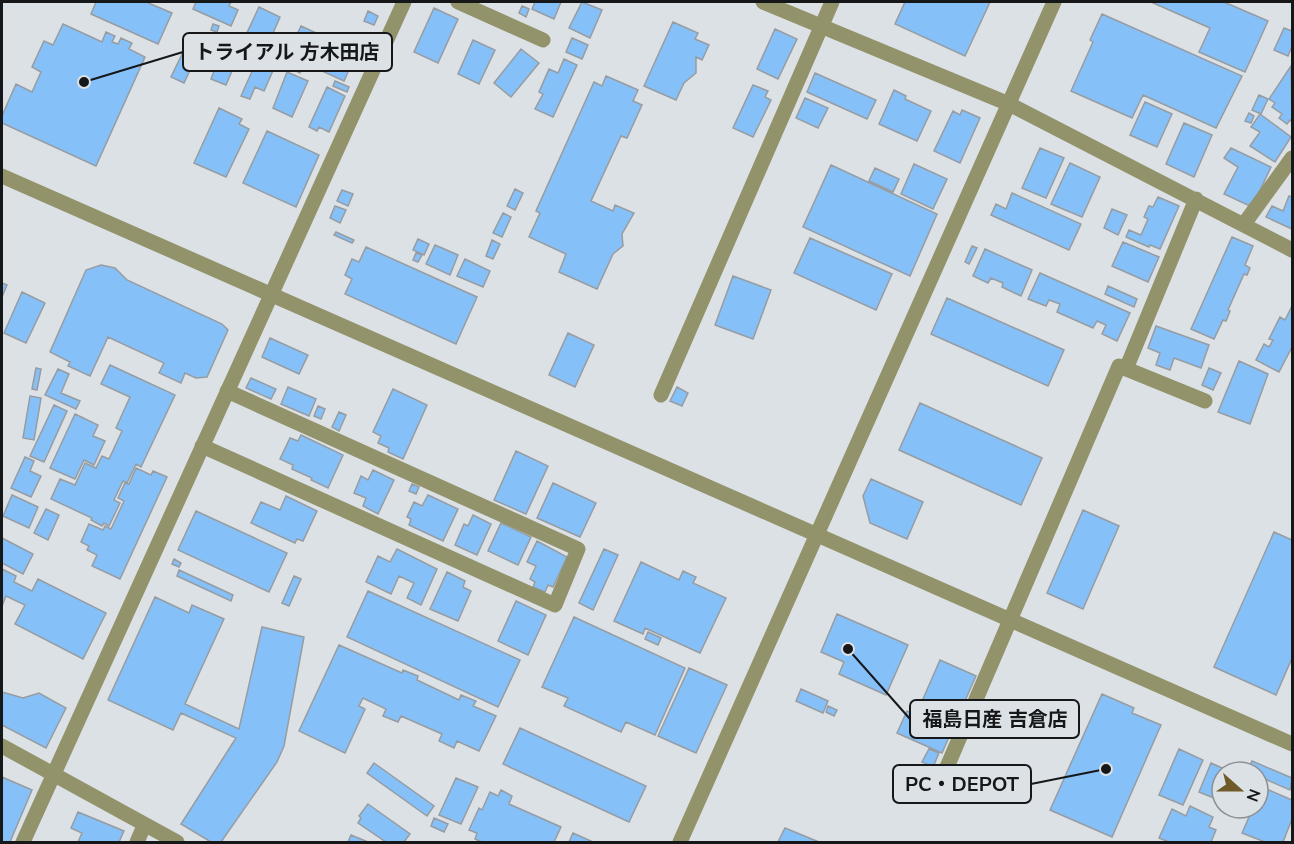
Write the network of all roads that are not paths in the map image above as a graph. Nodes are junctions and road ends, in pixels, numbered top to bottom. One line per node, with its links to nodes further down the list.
1 (404, 2): 14 (street)
2 (458, 2): 7 (street)
3 (763, 2): 6 (street)
4 (832, 2): 6 (street)
5 (1054, 2): 8 (street)
6 (821, 27): 8 (street); 17 (street)
7 (543, 40)
8 (1009, 104): 11 (street); 20 (street)
9 (1293, 158): 12 (street)
10 (2, 177): 14 (street)
11 (1196, 199): 12 (street); 15 (street)
12 (1244, 224): 13 (street)
13 (1293, 250)
14 (270, 293): 16 (street); 20 (street)
15 (1126, 369): 18 (street); 21 (street)
16 (227, 391): 19 (street); 19 (street)
17 (661, 395)
18 (1205, 400)
19 (202, 446): 24 (street)
20 (816, 535): 21 (street); 30 (street)
21 (1009, 620): 22 (street); 25 (street)
22 (1293, 744)
23 (2, 746): 24 (street)
24 (53, 774): 26 (street); 27 (street)
25 (944, 774)
26 (144, 826): 28 (street); 29 (street)
27 (23, 843)
28 (136, 843)
29 (177, 843)
30 (681, 843)

